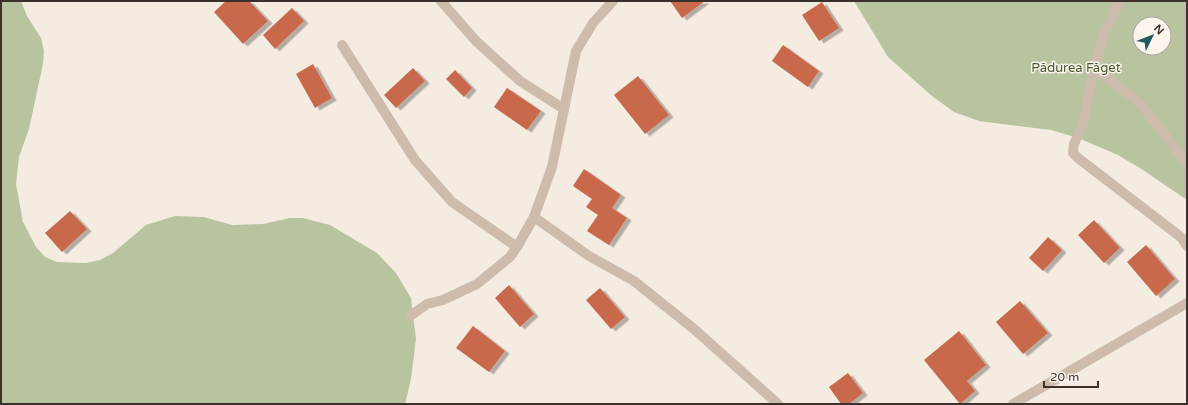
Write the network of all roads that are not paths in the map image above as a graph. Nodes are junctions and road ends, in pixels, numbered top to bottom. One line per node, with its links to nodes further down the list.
1 (440, 1): 6 (street)
2 (613, 1): 6 (street)
3 (1120, 1): 5 (street)
4 (342, 45): 10 (street)
5 (1094, 67): 7 (street); 9 (street)
6 (564, 109): 8 (street)
7 (1187, 164)
8 (534, 216): 10 (street); 13 (street)
9 (1187, 246)
10 (517, 247): 12 (street)
11 (1187, 303): 14 (street)
12 (410, 316)
13 (778, 404)
14 (1013, 404)

